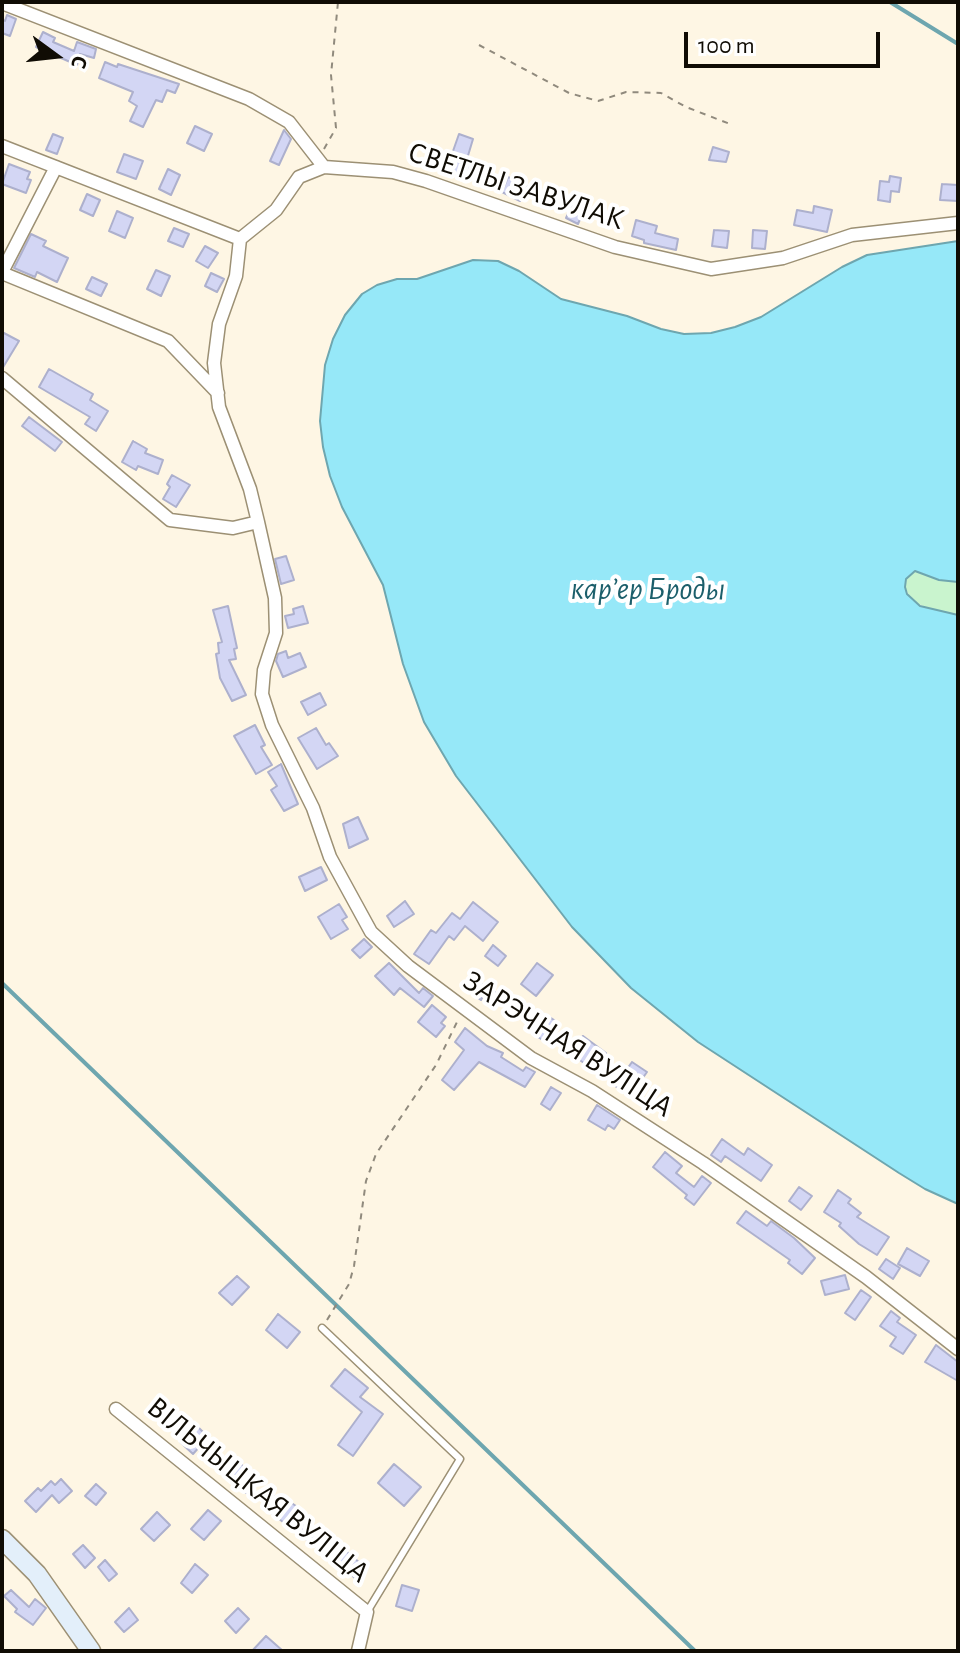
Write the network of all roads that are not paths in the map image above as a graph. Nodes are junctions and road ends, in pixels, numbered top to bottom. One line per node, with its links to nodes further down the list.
1 (2, 3): 3 (street)
2 (2, 146): 4 (street)
3 (321, 163): 5 (street, СВЕТЛЫ ЗАВУЛАК); 6 (street)
4 (56, 167): 6 (street); 7 (street)
5 (958, 223)
6 (240, 239): 9 (street, ЗАРЭЧНАЯ ВУЛІЦА)
7 (2, 273): 9 (street)
8 (2, 378): 10 (street)
9 (218, 393): 10 (street, ЗАРЭЧНАЯ ВУЛІЦА)
10 (258, 522): 12 (street, ЗАРЭЧНАЯ ВУЛІЦА)
11 (322, 1328): 15 (lane)
12 (958, 1349)
13 (116, 1409): 15 (street, ВІЛЬЧЫЦКАЯ ВУЛІЦА)
14 (2, 1539): 16 (main road)
15 (367, 1612): 17 (street)
16 (91, 1651)
17 (358, 1651)

